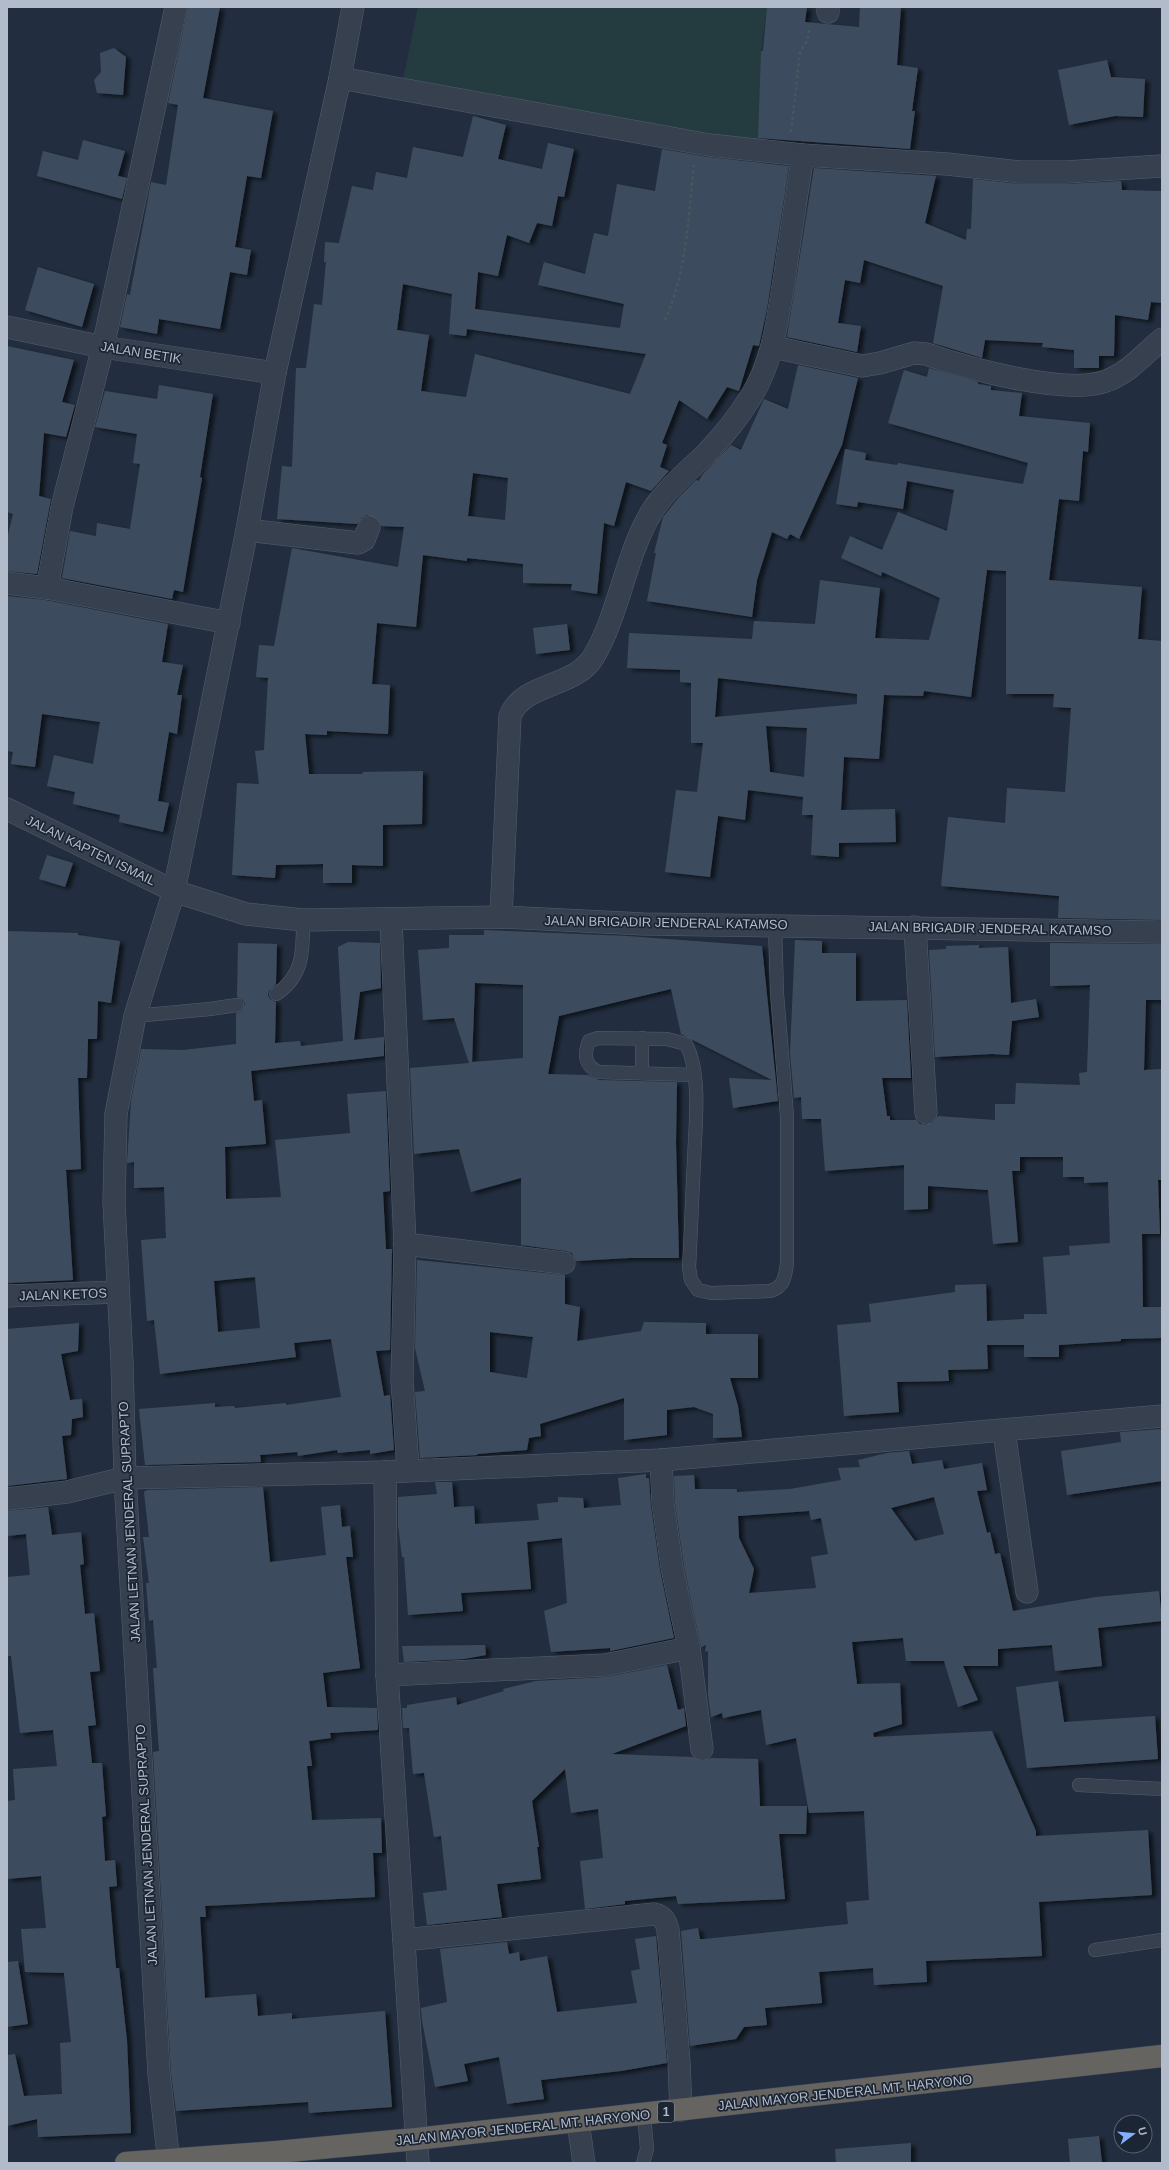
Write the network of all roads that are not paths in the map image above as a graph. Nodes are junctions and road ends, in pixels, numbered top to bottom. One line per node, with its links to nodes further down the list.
1 (176, 7): 8 (street)
2 (354, 7): 3 (street, JALAN LETNAN JENDERAL SUPRAPTO)
3 (340, 78): 4 (street); 10 (street, JALAN LETNAN JENDERAL SUPRAPTO)
4 (796, 154): 5 (street); 9 (street)
5 (1162, 166)
6 (7, 328): 8 (street, JALAN BETIK)
7 (1162, 339): 9 (street)
8 (103, 347): 10 (street, JALAN BETIK); 14 (street)
9 (773, 347): 18 (street)
10 (275, 373): 12 (street, JALAN LETNAN JENDERAL SUPRAPTO)
11 (369, 527): 12 (street)
12 (247, 530): 15 (street, JALAN LETNAN JENDERAL SUPRAPTO)
13 (7, 583): 14 (street)
14 (47, 588): 15 (street)
15 (229, 623): 17 (street, JALAN LETNAN JENDERAL SUPRAPTO)
16 (7, 809): 17 (street, JALAN KAPTEN ISMAIL)
17 (174, 891): 20 (street, JALAN BRIGADIR JENDERAL KATAMSO); 26 (street, JALAN LETNAN JENDERAL SUPRAPTO)
18 (501, 917): 19 (street, JALAN BRIGADIR JENDERAL KATAMSO); 21 (street, JALAN BRIGADIR JENDERAL KATAMSO)
19 (391, 919): 20 (street, JALAN BRIGADIR JENDERAL KATAMSO); 31 (street)
20 (303, 920): 24 (lane)
21 (775, 925): 22 (street, JALAN BRIGADIR JENDERAL KATAMSO); 29 (lane)
22 (915, 927): 23 (street, JALAN BRIGADIR JENDERAL KATAMSO); 30 (street)
23 (1162, 932)
24 (276, 994)
25 (236, 1005): 26 (lane)
26 (135, 1016): 33 (street, JALAN LETNAN JENDERAL SUPRAPTO)
27 (642, 1038): 28 (lane); 28 (lane); 29 (lane)
28 (642, 1073): 29 (lane)
29 (695, 1074)
30 (926, 1113)
31 (405, 1244): 32 (street); 38 (street)
32 (564, 1263)
33 (118, 1292): 34 (street, JALAN KETOS); 40 (street, JALAN LETNAN JENDERAL SUPRAPTO)
34 (7, 1296)
35 (1162, 1416): 36 (street)
36 (1004, 1430): 37 (street); 42 (street)
37 (661, 1460): 38 (street); 43 (street)
38 (408, 1470): 39 (street)
39 (385, 1472): 40 (street); 44 (street)
40 (125, 1478): 41 (street); 56 (street, JALAN LETNAN JENDERAL SUPRAPTO)
41 (7, 1499)
42 (1027, 1592)
43 (689, 1648): 44 (street); 45 (street)
44 (387, 1675): 48 (street)
45 (702, 1749)
46 (1079, 1785): 47 (lane)
47 (1162, 1789)
48 (404, 1940): 52 (street); 55 (street)
49 (1162, 1940): 50 (lane)
50 (1095, 1950)
51 (1162, 2056): 52 (highway, JALAN MAYOR JENDERAL MT. HARYONO / 1)
52 (681, 2110): 53 (highway, JALAN MAYOR JENDERAL MT. HARYONO / 1)
53 (644, 2114): 54 (highway, JALAN MAYOR JENDERAL MT. HARYONO / 1); 60 (lane)
54 (578, 2122): 55 (highway, JALAN MAYOR JENDERAL MT. HARYONO / 1); 59 (street)
55 (416, 2139): 56 (highway, JALAN MAYOR JENDERAL MT. HARYONO / 1); 58 (street)
56 (169, 2161): 57 (highway, 1)
57 (126, 2163)
58 (418, 2163)
59 (584, 2163)
60 (643, 2163)

